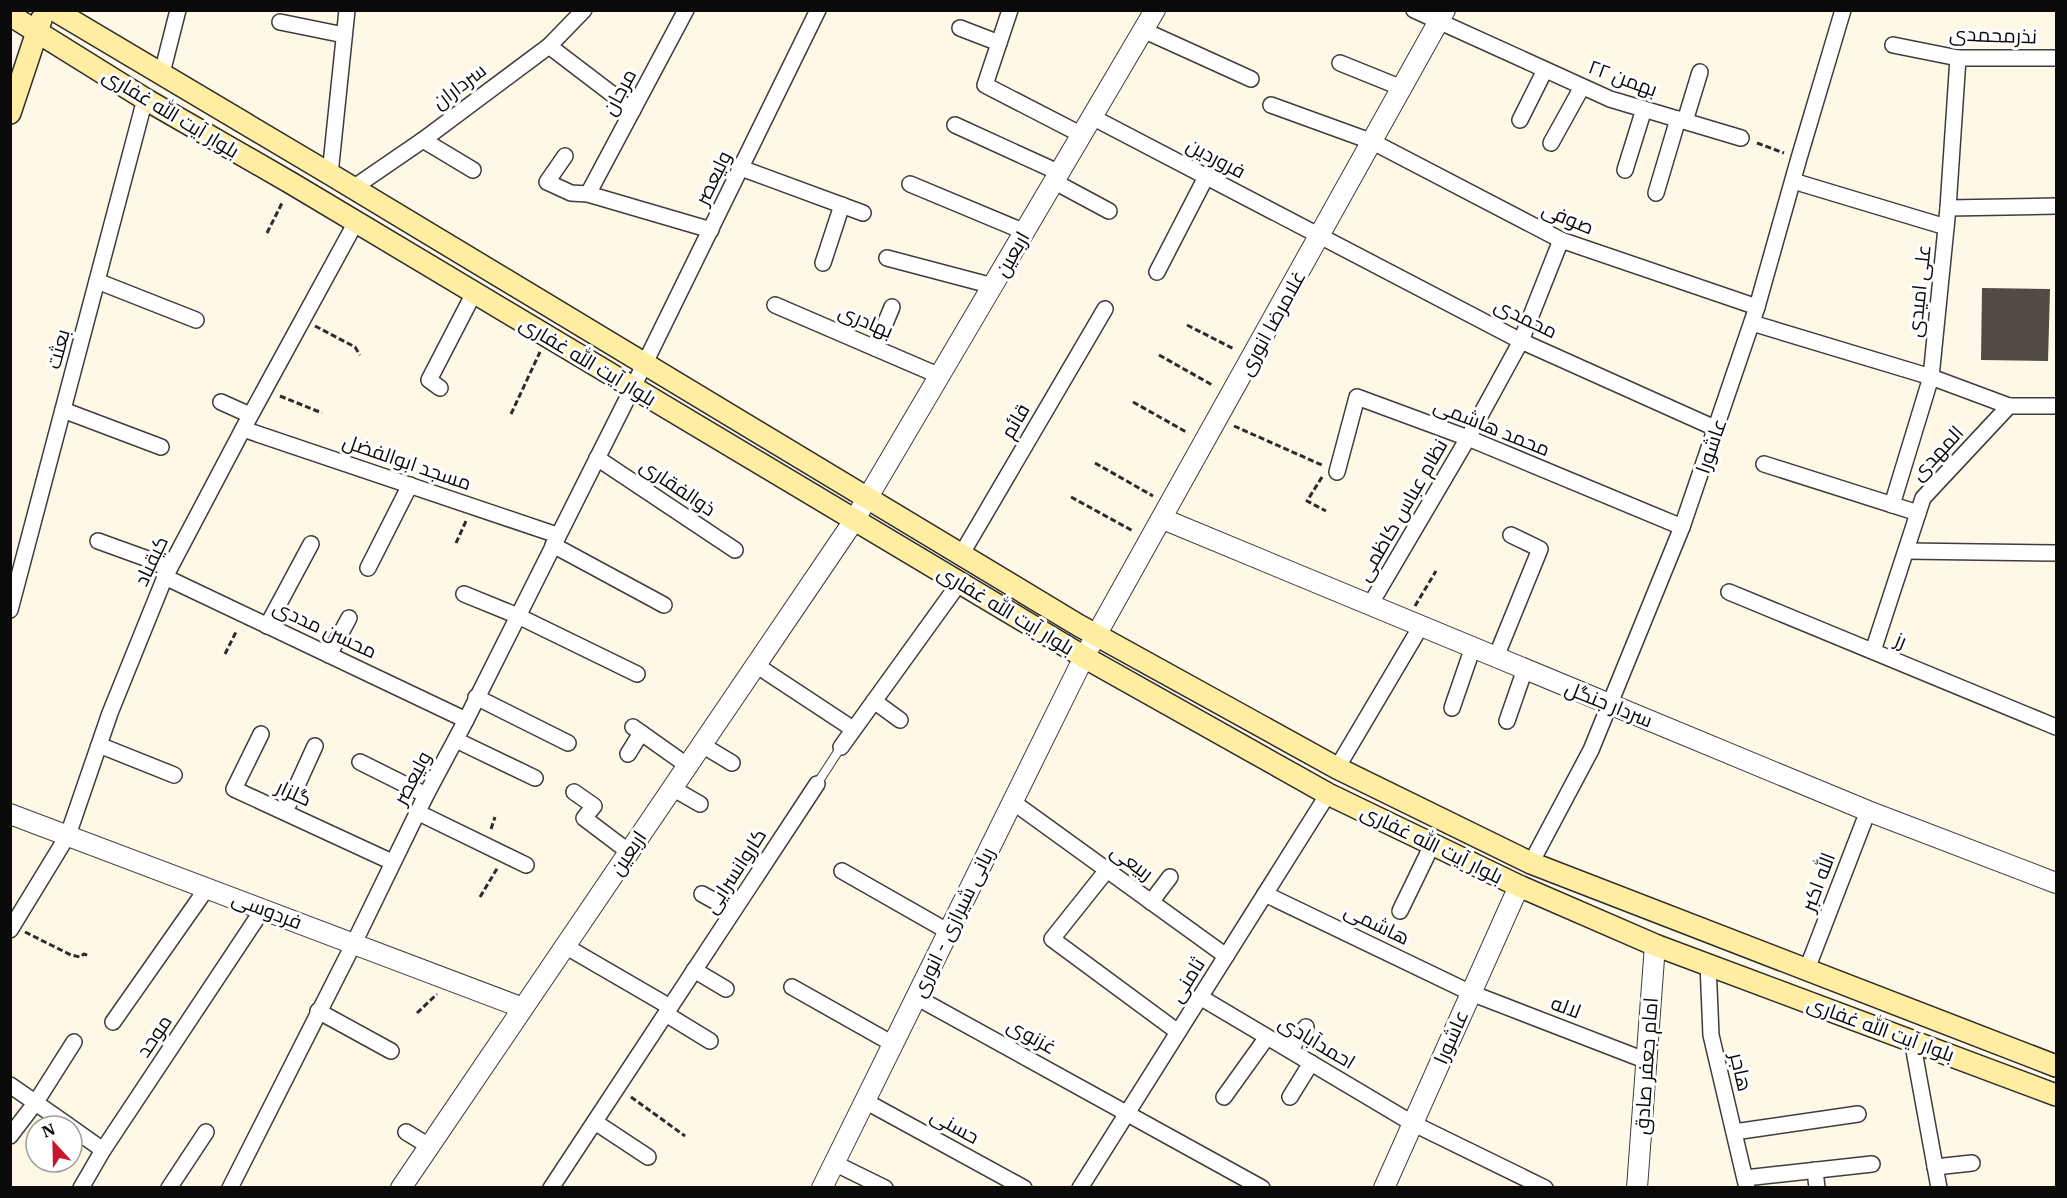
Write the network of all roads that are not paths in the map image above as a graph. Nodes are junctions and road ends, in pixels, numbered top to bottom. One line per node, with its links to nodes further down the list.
1 (44, 10): 17 (main road)
2 (54, 10): 27 (main road, بلوار آیت الله غفاری)
3 (178, 10): 27 (street)
4 (347, 10): 18 (street)
5 (584, 10): 21 (street, سرداران)
6 (686, 10): 34 (street, مرجان)
7 (818, 10): 46 (street, ولیعصر)
8 (1010, 10): 19 (street)
9 (1155, 10): 16 (street, اربعین)
10 (1414, 10): 13 (street, ۲۲ بهمن)
11 (1841, 11): 52 (street, عاشورا)
12 (14, 15): 17 (main road, بلوار آیت الله غفاری)
13 (1442, 16): 25 (street, ۲۲ بهمن); 30 (street, غلامرضا انوری)
14 (280, 22): 18 (street)
15 (960, 28): 19 (street)
16 (1143, 30): 28 (street); 36 (street, اربعین)
17 (37, 32): 31 (main road, بلوار آیت الله غفاری); 35 (main road)
18 (344, 35): 49 (street)
19 (999, 43): 40 (street)
20 (1893, 45): 22 (street, نذرمحمدی)
21 (549, 46): 34 (street); 42 (street, سرداران)
22 (1958, 58): 23 (street, نذرمحمدی); 59 (street, علی امیدی)
23 (2056, 58)
24 (1340, 63): 30 (street)
25 (1545, 70): 29 (street, ۲۲ بهمن); 37 (street)
26 (1700, 72): 38 (street)
27 (162, 73): 49 (main road, بلوار آیت الله غفاری)
28 (1251, 79)
29 (1582, 87): 33 (street, ۲۲ بهمن); 44 (street)
30 (1402, 88): 43 (street, غلامرضا انوری)
31 (145, 99): 62 (main road, بلوار آیت الله غفاری); 71 (street, بعثت)
32 (1271, 105): 43 (street, صوفی)
33 (1644, 109): 38 (street, ۲۲ بهمن); 48 (street)
34 (633, 110): 56 (street, مرجان)
35 (10, 113)
36 (1092, 117): 40 (street, اربعین); 50 (street, فروردین)
37 (1520, 120)
38 (1681, 120): 41 (street, ۲۲ بهمن); 55 (street)
39 (955, 125): 51 (street)
40 (1082, 135): 51 (street, اربعین)
41 (1741, 138)
42 (423, 140): 47 (street); 54 (street, سرداران)
43 (1373, 142): 66 (street, غلامرضا انوری); 67 (street, صوفی)
44 (1551, 143)
45 (565, 156): 56 (street)
46 (741, 168): 57 (street); 64 (street, ولیعصر)
47 (472, 170)
48 (1625, 170)
49 (330, 174): 54 (main road, بلوار آیت الله غفاری)
50 (1206, 177): 66 (street, فروردین); 70 (street)
51 (1058, 178): 60 (street); 65 (street, اربعین)
52 (1793, 181): 63 (street); 76 (street, عاشورا)
53 (910, 184): 65 (street)
54 (353, 188): 82 (main road, بلوار آیت الله غفاری)
55 (1656, 193)
56 (588, 194): 64 (street)
57 (842, 205): 61 (street); 69 (street)
58 (2056, 206): 59 (street)
59 (1948, 208): 63 (street, علی امیدی)
60 (1109, 211)
61 (863, 213)
62 (356, 222): 73 (main road, بلوار آیت الله غفاری); 91 (street, کیقباد)
63 (1946, 227): 84 (street, علی امیدی)
64 (711, 230): 82 (street, ولیعصر)
65 (1025, 232): 72 (street, اربعین)
66 (1320, 237): 80 (street, محمدی); 101 (street, غلامرضا انوری)
67 (1561, 240): 76 (street, صوفی); 80 (street, نظام عباس کاظمی)
68 (887, 258): 72 (street)
69 (823, 263)
70 (1157, 272)
71 (97, 281): 78 (street); 90 (street, بعثت)
72 (993, 286): 83 (street, اربعین)
73 (474, 293): 85 (street); 86 (main road, بلوار آیت الله غفاری)
74 (774, 305): 81 (street, بهادری)
75 (892, 307): 81 (street)
76 (1757, 307): 79 (street, عاشورا)
77 (1105, 309): 112 (street, قائم)
78 (196, 320)
79 (1752, 323): 84 (street); 92 (street, عاشورا)
80 (1521, 341): 92 (street, محمدی); 93 (street, نظام عباس کاظمی)
81 (875, 348): 83 (street, بهادری)
82 (645, 363): 86 (street, ولیعصر); 99 (main road, بلوار آیت الله غفاری)
83 (940, 376): 99 (street, اربعین)
84 (1931, 377): 88 (street); 100 (street, علی امیدی)
85 (440, 388)
86 (632, 388): 95 (street, ولیعصر); 103 (main road, بلوار آیت الله غفاری)
87 (221, 402): 91 (street, مسجد ابوالفضل)
88 (2010, 405): 89 (street); 102 (street, المهدی)
89 (2056, 406)
90 (63, 410): 94 (street); 120 (street, بعثت)
91 (247, 422): 98 (street, مسجد ابوالفضل); 114 (street, کیقباد)
92 (1717, 429): 104 (street, عاشورا)
93 (1468, 438): 97 (street, محمد هاشمی); 104 (street, محمد هاشمی); 119 (street, نظام عباس کاظمی)
94 (161, 447)
95 (597, 458): 106 (street, ولیعصر); 109 (street, ذوالفقاری)
96 (1764, 464): 100 (street)
97 (1332, 469)
98 (410, 485): 106 (street, مسجد ابوالفضل); 113 (street)
99 (868, 498): 103 (street, اربعین); 112 (main road, بلوار آیت الله غفاری)
100 (1892, 505): 102 (street)
101 (1166, 512): 119 (street, سردار جنگل); 125 (street, غلامرضا انوری)
102 (1918, 513): 110 (street, المهدی)
103 (855, 519): 115 (main road, بلوار آیت الله غفاری); 131 (street, اربعین)
104 (1682, 527): 136 (street, عاشورا)
105 (1511, 535): 130 (street)
106 (555, 540): 118 (street, مسجد ابوالفضل); 121 (street, ولیعصر)
107 (98, 541): 114 (street, محسن مددی)
108 (310, 544): 124 (street)
109 (735, 550)
110 (1906, 551): 111 (street); 127 (street, المهدی)
111 (2056, 553)
112 (961, 555): 125 (main road, بلوار آیت الله غفاری)
113 (368, 568)
114 (167, 572): 124 (street, محسن مددی); 146 (street, کیقباد)
115 (960, 582): 129 (main road, بلوار آیت الله غفاری); 135 (street, کاروانسرایی)
116 (1729, 592): 127 (street, رز)
117 (464, 594): 121 (street)
118 (664, 605)
119 (1370, 605): 123 (street, سردار جنگل)
120 (10, 610)
121 (518, 616): 133 (street); 134 (street, ولیعصر)
122 (349, 618): 128 (street)
123 (1414, 623): 126 (street, سردار جنگل); 154 (street)
124 (267, 626): 128 (street, محسن مددی)
125 (1098, 635): 129 (street, غلامرضا انوری); 154 (main road, بلوار آیت الله غفاری)
126 (1473, 648): 130 (street, سردار جنگل); 137 (street)
127 (1873, 651): 141 (street, رز)
128 (329, 655): 138 (street, محسن مددی)
129 (1084, 657): 161 (main road, بلوار آیت الله غفاری); 162 (street, ربانی شیرازی - انوری)
130 (1496, 657): 132 (street, سردار جنگل)
131 (756, 665): 142 (street); 147 (street, اربعین)
132 (1525, 669): 136 (street, سردار جنگل); 140 (street)
133 (637, 674)
134 (476, 697): 138 (street, ولیعصر); 145 (street)
135 (874, 701): 139 (street); 142 (street, کاروانسرایی)
136 (1611, 705): 164 (street, سردار جنگل); 172 (street, عاشورا)
137 (1452, 708)
138 (466, 720): 144 (street, ولیعصر)
139 (900, 720)
140 (1507, 721)
141 (2056, 727)
142 (853, 729): 149 (street, کاروانسرایی)
143 (261, 734): 165 (street, گلزار)
144 (456, 740): 156 (street); 160 (street, ولیعصر)
145 (568, 743)
146 (99, 745): 155 (street); 168 (street, کیقباد)
147 (702, 745): 152 (street); 153 (street, اربعین)
148 (315, 746): 165 (street)
149 (841, 747): 157 (lane, کاروانسرایی)
150 (628, 754): 153 (street)
151 (360, 762): 160 (street)
152 (732, 763)
153 (688, 766): 158 (street, اربعین)
154 (1337, 768): 172 (main road, بلوار آیت الله غفاری)
155 (174, 775)
156 (534, 778)
157 (817, 784): 184 (street, کاروانسرایی)
158 (672, 788): 163 (street); 170 (street, اربعین)
159 (574, 792): 170 (street)
160 (426, 795): 166 (street, ولیعصر)
161 (1328, 795): 169 (main road, بلوار آیت الله غفاری); 181 (street, ثامنی)
162 (1013, 802): 174 (street, ربیعی); 187 (street, ربانی شیرازی - انوری)
163 (700, 804)
164 (1868, 811): 177 (street, سردار جنگل); 193 (street, الله اکبر)
165 (285, 812): 171 (street, گلزار)
166 (417, 812): 171 (street, ولیعصر); 173 (street)
167 (10, 814): 168 (street, فردوسی)
168 (68, 835): 179 (street, فردوسی); 186 (street, کیقباد)
169 (1432, 845): 178 (main road, بلوار آیت الله غفاری); 185 (street)
170 (629, 852): 190 (street, اربعین)
171 (392, 862): 188 (street, ولیعصر)
172 (1531, 863): 178 (main road); 193 (main road, بلوار آیت الله غفاری)
173 (526, 865)
174 (1107, 870): 182 (street, ربیعی); 205 (street)
175 (842, 871): 187 (street)
176 (1170, 877): 182 (street)
177 (2056, 883)
178 (1519, 886): 189 (main road, بلوار آیت الله غفاری); 197 (street, عاشورا)
179 (207, 888): 183 (street, فردوسی); 203 (street)
180 (702, 894): 184 (street)
181 (1265, 894): 191 (street, ثامنی); 197 (street, هاشمی)
182 (1151, 902): 191 (street, ربیعی)
183 (263, 909): 188 (street, فردوسی); 233 (street, موحد)
184 (734, 911): 194 (street, کاروانسرایی)
185 (1400, 911)
186 (12, 928)
187 (949, 932): 198 (street, ربانی شیرازی - انوری)
188 (354, 943): 200 (street, فردوسی); 201 (street, ولیعصر)
189 (1655, 945): 192 (main road, بلوار آیت الله غفاری); 213 (street, امام جعفر صادق)
190 (565, 946): 200 (street, اربعین); 202 (street)
191 (1226, 956): 199 (street, ثامنی)
192 (1708, 964): 207 (main road, بلوار آیت الله غفاری); 229 (street, هاجر)
193 (1807, 969): 215 (main road, بلوار آیت الله غفاری)
194 (694, 970): 196 (street); 202 (street, کاروانسرایی)
195 (792, 987): 210 (street)
196 (726, 989)
197 (1471, 993): 213 (street, لاله); 226 (street, عاشورا)
198 (916, 997): 210 (street, ربانی شیرازی - انوری); 222 (street, غزنوی)
199 (1200, 997): 205 (street, ثامنی); 206 (street, احمدآبادی)
200 (523, 1008): 232 (street, اربعین)
201 (318, 1011): 212 (street); 243 (street, ولیعصر)
202 (668, 1011): 208 (street); 225 (street, کاروانسرایی)
203 (113, 1022)
204 (1306, 1027): 211 (street)
205 (1179, 1032): 222 (street, ثامنی)
206 (1267, 1037): 211 (street, احمدآبادی); 218 (street)
207 (1912, 1040): 217 (main road, بلوار آیت الله غفاری); 238 (street)
208 (710, 1041)
209 (74, 1042): 221 (street)
210 (893, 1044): 220 (street, ربانی شیرازی - انوری)
211 (1290, 1050): 214 (street, احمدآبادی)
212 (391, 1051)
213 (1647, 1061): 253 (street, امام جعفر صادق)
214 (1311, 1063): 219 (street); 226 (street, احمدآبادی)
215 (2056, 1066)
216 (10, 1085): 221 (street)
217 (2056, 1095)
218 (1224, 1097)
219 (1290, 1097)
220 (865, 1101): 235 (street, ربانی شیرازی - انوری); 248 (street, حسنی)
221 (36, 1102): 223 (street); 230 (street)
222 (1128, 1113): 249 (street, ثامنی); 250 (street, غزنوی)
223 (53, 1114)
224 (1858, 1114): 229 (street)
225 (595, 1122): 234 (street); 245 (street, کاروانسرایی)
226 (1412, 1123): 251 (street, عاشورا); 252 (street, احمدآبادی)
227 (206, 1132): 242 (street)
228 (406, 1132): 232 (street)
229 (1734, 1132): 240 (street, هاجر)
230 (10, 1136)
231 (84, 1136): 233 (street)
232 (429, 1146): 244 (street, اربعین)
233 (103, 1150): 241 (street, موحد)
234 (648, 1157)
235 (834, 1163): 246 (street, ربانی شیرازی - انوری); 247 (street)
236 (1972, 1163): 238 (street)
237 (1872, 1164): 239 (street)
238 (1935, 1167): 255 (street)
239 (1815, 1170): 240 (street); 254 (street)
240 (1746, 1183)
241 (81, 1188)
242 (170, 1188)
243 (230, 1188)
244 (401, 1188)
245 (551, 1188)
246 (822, 1188)
247 (885, 1188)
248 (1024, 1188)
249 (1080, 1188)
250 (1262, 1188)
251 (1384, 1188)
252 (1545, 1188)
253 (1637, 1188)
254 (1817, 1188)
255 (1939, 1188)

